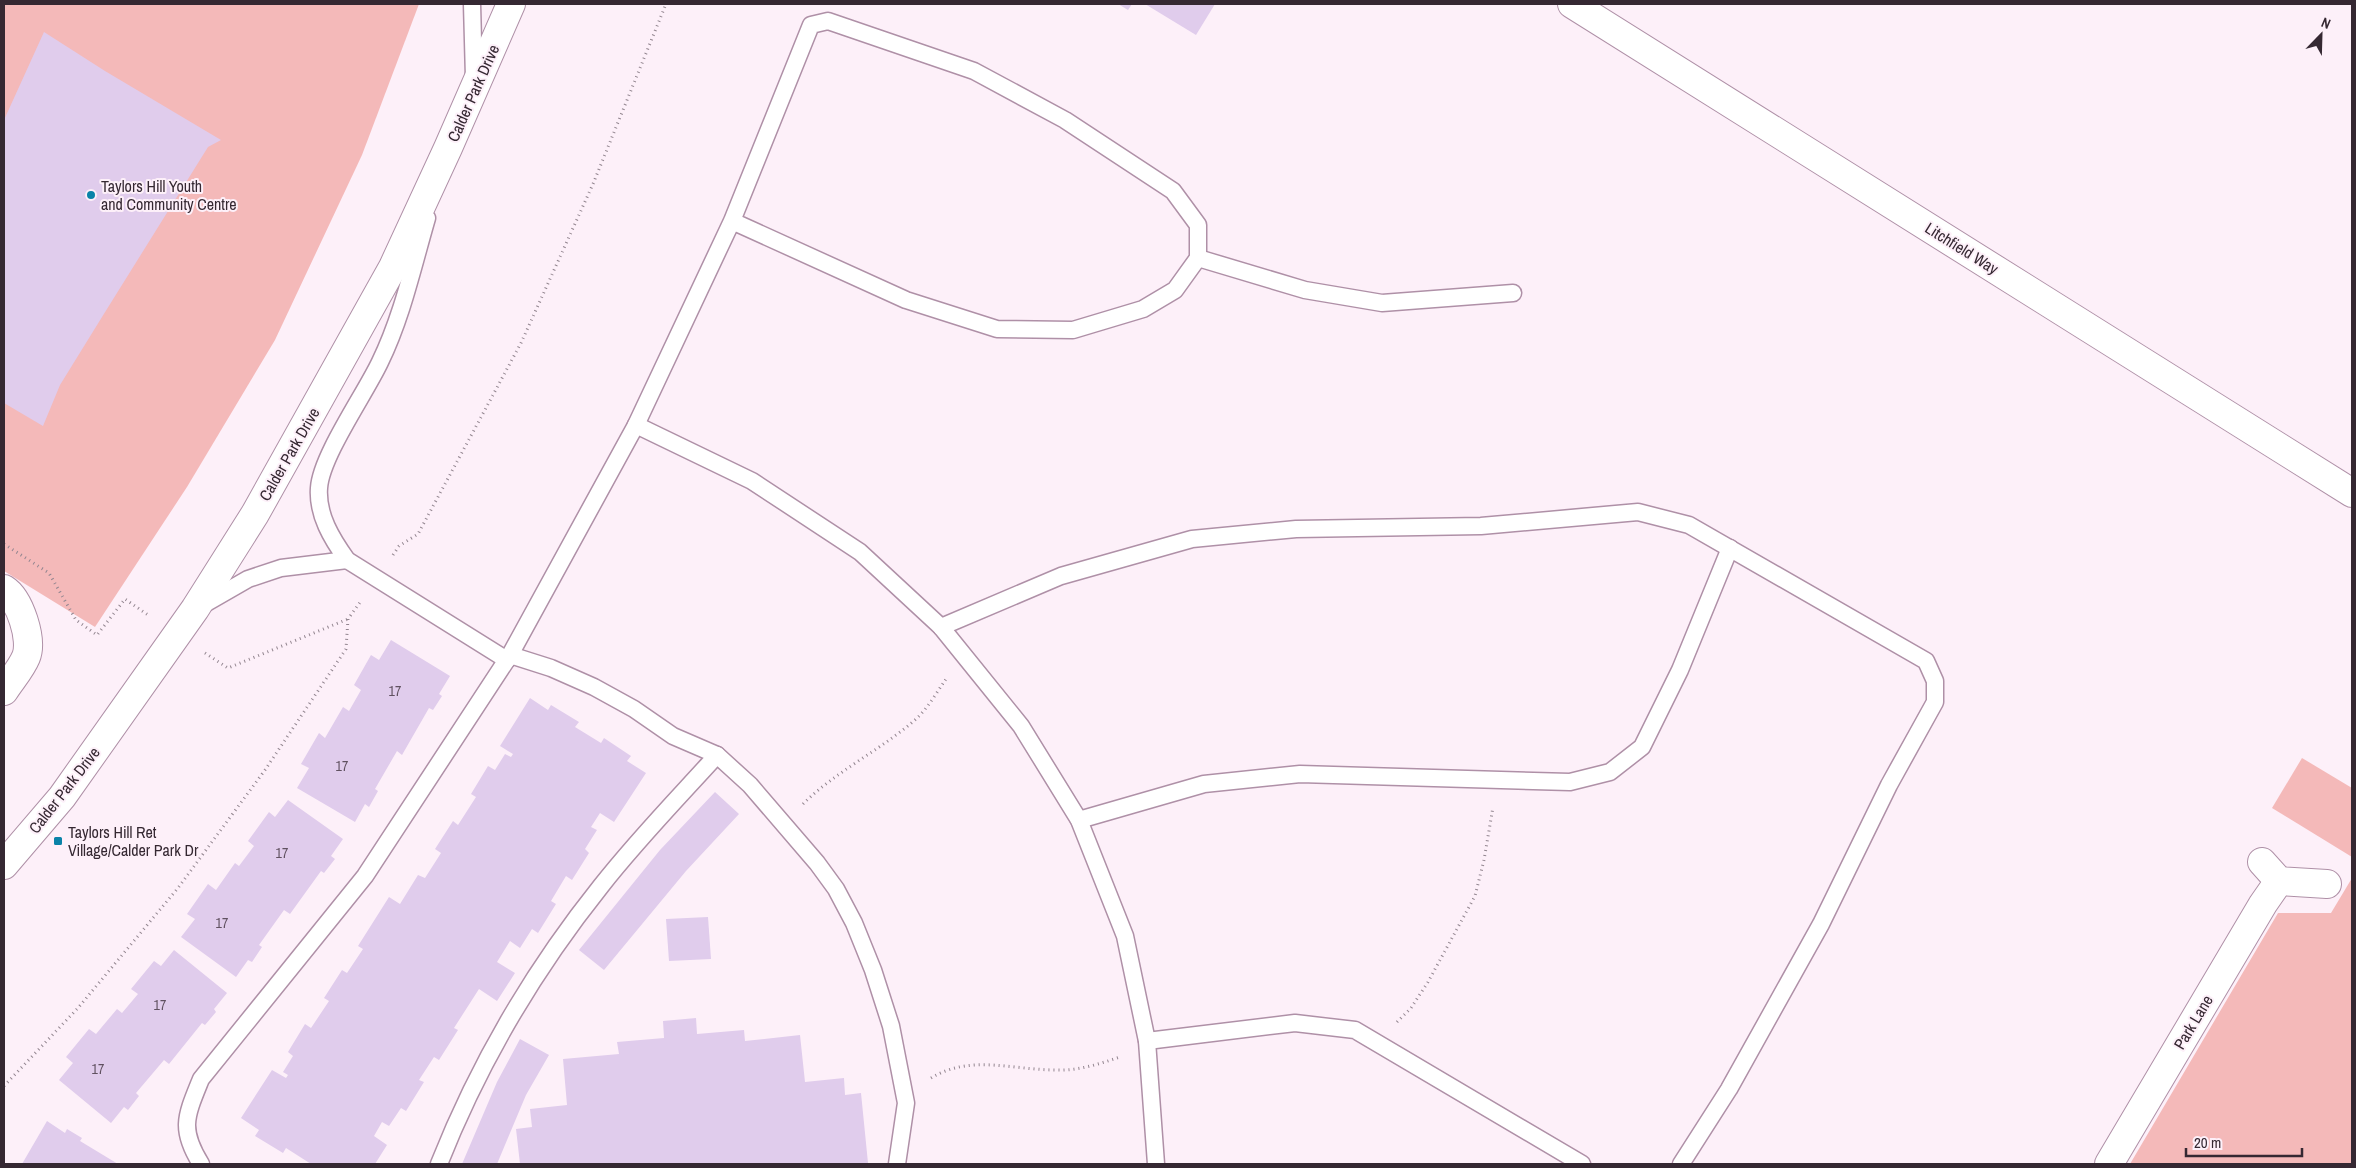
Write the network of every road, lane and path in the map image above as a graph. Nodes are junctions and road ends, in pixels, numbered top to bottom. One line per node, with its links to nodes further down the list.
1 (472, 4): 4 (lane)
2 (511, 4): 4 (street, Calder Park Drive)
3 (1572, 4): 10 (street, Litchfield Way)
4 (474, 88): 5 (street, Calder Park Drive)
5 (448, 148): 12 (lane); 14 (street, Calder Park Drive)
6 (732, 221): 7 (lane); 7 (lane); 9 (lane)
7 (1198, 258): 8 (lane)
8 (1513, 293)
9 (636, 425): 15 (lane); 17 (lane)
10 (2352, 493)
11 (1730, 548): 15 (lane); 20 (lane); 33 (lane)
12 (347, 560): 14 (lane); 17 (lane)
13 (4, 589): 18 (street)
14 (195, 609): 23 (street, Calder Park Drive)
15 (940, 627): 16 (lane)
16 (964, 656): 21 (lane); 22 (path)
17 (508, 657): 19 (lane); 28 (lane)
18 (4, 690)
19 (717, 755): 22 (lane); 29 (lane)
20 (1498, 780): 21 (lane); 25 (path)
21 (1079, 820): 26 (lane)
22 (786, 826): 27 (lane)
23 (4, 865)
24 (2327, 884): 34 (street, Park Lane)
25 (1376, 1042): 26 (lane); 32 (lane)
26 (1148, 1046): 27 (path); 31 (lane)
27 (906, 1103): 30 (lane)
28 (201, 1164)
29 (439, 1164)
30 (897, 1164)
31 (1156, 1164)
32 (1582, 1164)
33 (1681, 1164)
34 (2109, 1164)

